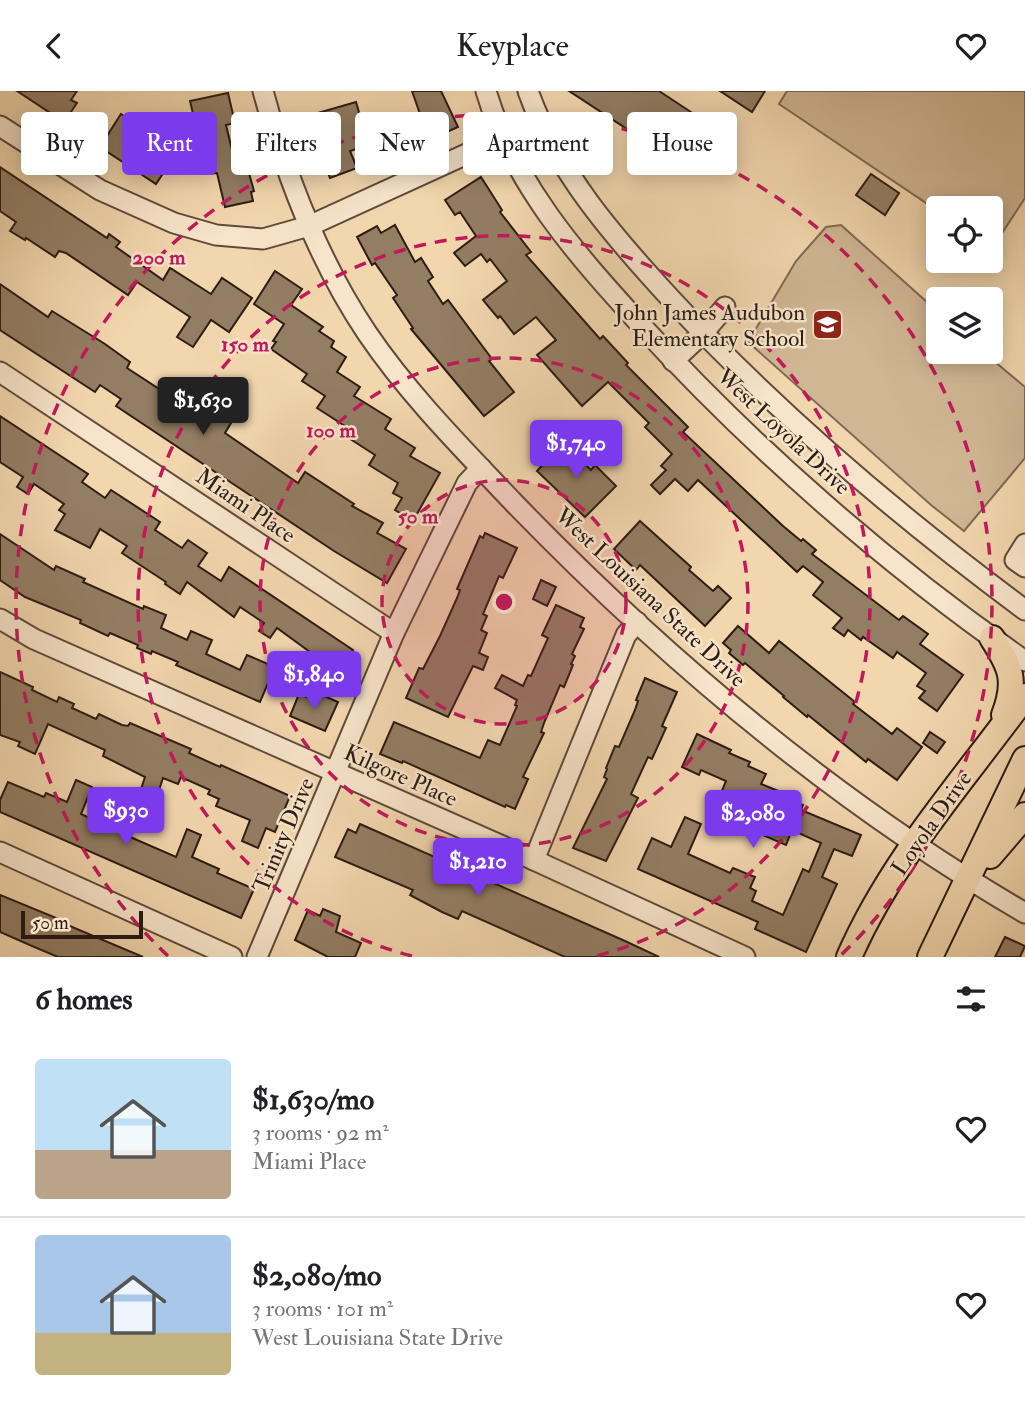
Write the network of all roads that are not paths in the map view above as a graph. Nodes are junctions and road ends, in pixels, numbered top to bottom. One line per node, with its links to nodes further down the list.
1 (263, 91): 10 (street, West Louisiana State Drive)
2 (486, 91): 4 (street, West Loyola Drive)
3 (528, 91): 5 (street, West Loyola Drive)
4 (493, 112)
5 (536, 112)
6 (0, 126): 10 (street)
7 (463, 156): 10 (street)
8 (522, 175): 13 (street, West Loyola Drive)
9 (570, 175): 12 (street, West Loyola Drive)
10 (309, 226): 15 (street, West Louisiana State Drive)
11 (725, 307): 12 (street)
12 (703, 333): 13 (street); 18 (street, West Loyola Drive)
13 (673, 361): 22 (street, West Loyola Drive)
14 (0, 372): 21 (street, Miami Place)
15 (481, 468): 20 (street, West Louisiana State Drive); 21 (street, Trinity Drive)
16 (1025, 544): 17 (street)
17 (1025, 567)
18 (1025, 610)
19 (0, 619): 27 (street, Kilgore Place)
20 (637, 622): 29 (street, West Louisiana State Drive); 31 (street)
21 (394, 633): 27 (street, Trinity Drive)
22 (992, 638): 23 (street, West Loyola Drive); 25 (main road)
23 (1025, 661)
24 (1025, 696): 25 (main road, Loyola Drive)
25 (995, 736): 29 (main road, Loyola Drive)
26 (1025, 759): 32 (main road, Loyola Drive)
27 (336, 773): 31 (street, Kilgore Place); 35 (street, Trinity Drive)
28 (1025, 815): 32 (main road)
29 (913, 843): 32 (street, West Louisiana State Drive); 37 (main road, Loyola Drive)
30 (0, 852): 34 (street)
31 (534, 860): 36 (street, Kilgore Place)
32 (969, 880): 33 (street, West Louisiana State Drive); 38 (main road, Loyola Drive)
33 (1025, 913)
34 (232, 957)
35 (257, 957)
36 (745, 957)
37 (849, 957)
38 (930, 957)

